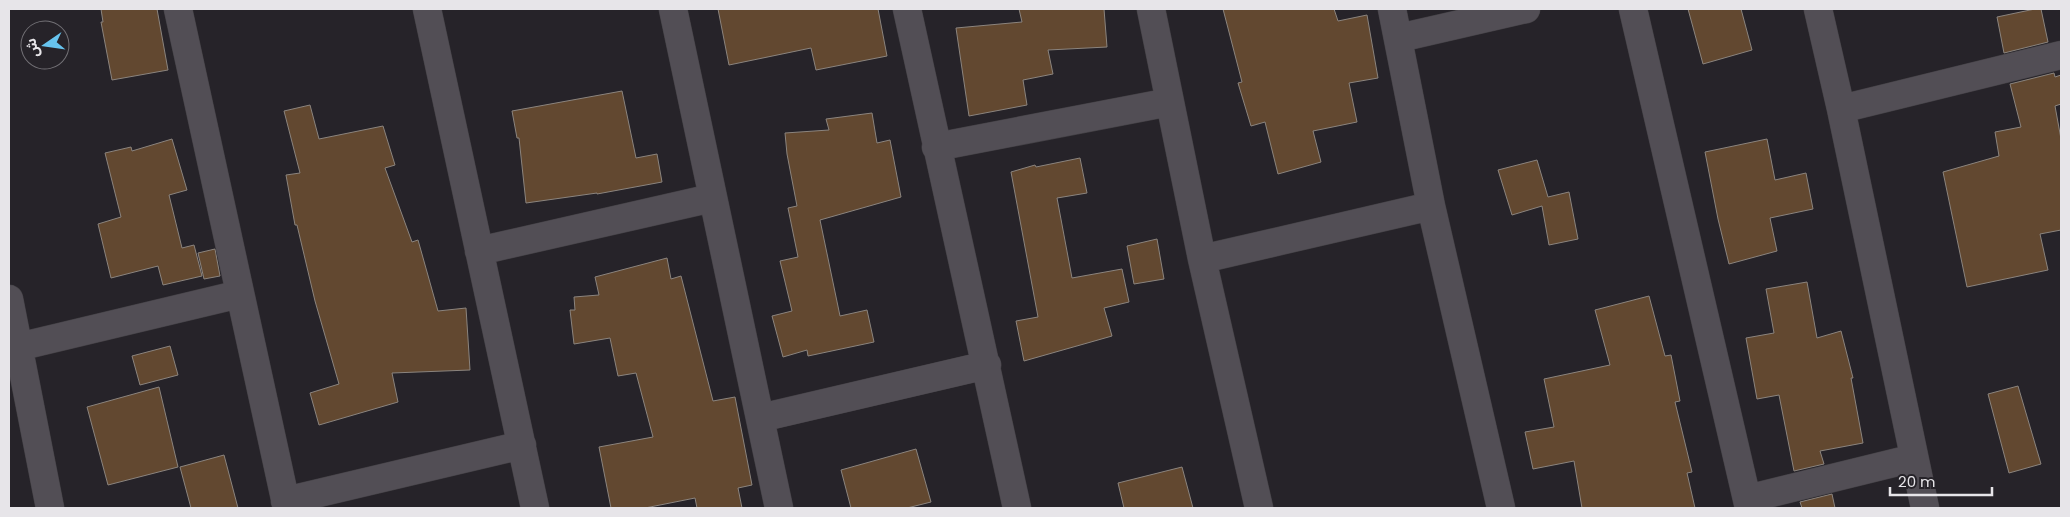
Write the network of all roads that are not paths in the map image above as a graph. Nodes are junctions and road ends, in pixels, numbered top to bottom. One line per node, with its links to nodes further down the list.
1 (178, 9): 19 (street)
2 (427, 9): 17 (street)
3 (673, 9): 15 (street)
4 (907, 9): 14 (street)
5 (1151, 9): 12 (street)
6 (1392, 9): 10 (street)
7 (1526, 9): 10 (street)
8 (1633, 9): 26 (street)
9 (1818, 9): 13 (street)
10 (1399, 38): 16 (street)
11 (2061, 55): 13 (street)
12 (1170, 102): 14 (street); 18 (street)
13 (1841, 109): 25 (street)
14 (936, 147): 22 (street)
15 (712, 198): 17 (street); 23 (street)
16 (1431, 206): 18 (street); 33 (street)
17 (479, 252): 24 (street)
18 (1202, 258): 32 (street)
19 (240, 294): 21 (street); 27 (street)
20 (9, 299): 21 (street)
21 (18, 347): 28 (street)
22 (987, 365): 23 (street); 31 (street)
23 (760, 418): 30 (street)
24 (522, 445): 27 (street); 29 (street)
25 (1914, 458): 26 (street); 34 (street)
26 (1748, 503)
27 (286, 505)
28 (50, 508)
29 (535, 508)
30 (779, 508)
31 (1017, 508)
32 (1259, 508)
33 (1501, 508)
34 (1925, 508)

